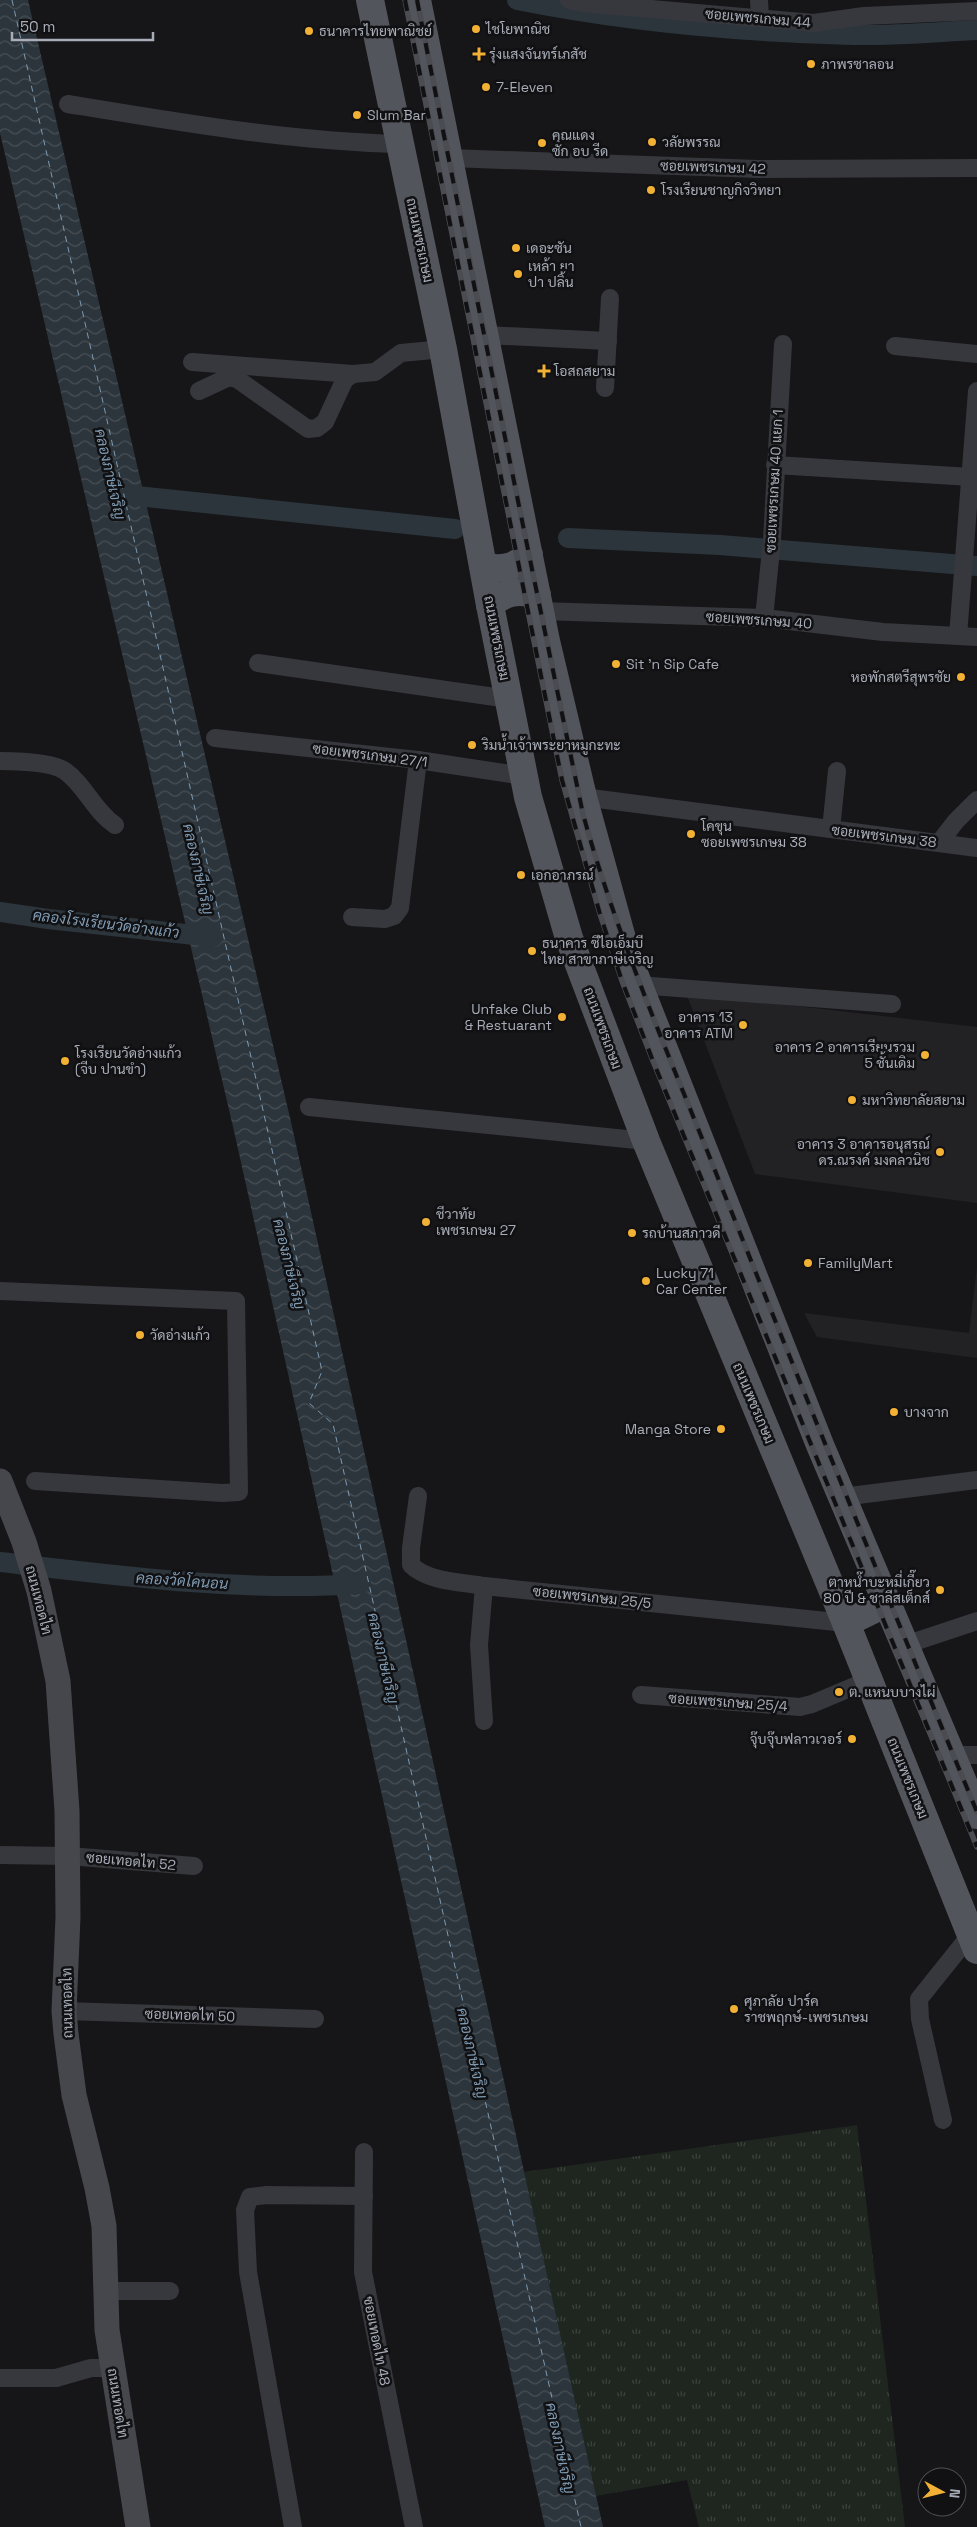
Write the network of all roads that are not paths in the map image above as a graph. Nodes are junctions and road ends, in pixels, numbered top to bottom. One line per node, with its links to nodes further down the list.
1 (417, 0): 9 (main road)
2 (569, 0): 6 (street, ซอยเพชรเกษม 44)
3 (759, 0): 6 (street)
4 (370, 2): 8 (main road, ถนนเพชรเกษม)
5 (977, 10): 6 (street, ซอยเพชรเกษม 44)
6 (760, 18)
7 (68, 104): 8 (street)
8 (399, 144): 16 (main road, ถนนเพชรเกษม)
9 (450, 158): 10 (street, ซอยเพชรเกษม 42); 12 (main road)
10 (977, 168)
11 (610, 298): 13 (street)
12 (486, 335): 13 (street); 25 (main road)
13 (608, 341): 20 (street)
14 (783, 344): 23 (street, ซอยเพชรเกษม 40 แยก 1)
15 (895, 346): 17 (street)
16 (443, 349): 19 (street); 26 (main road, ถนนเพชรเกษม)
17 (977, 354)
18 (192, 362): 19 (street)
19 (353, 374): 21 (street)
20 (606, 388)
21 (199, 391)
22 (977, 391): 24 (street)
23 (775, 465): 24 (street); 29 (street, ซอยเพชรเกษม 40 แยก 1)
24 (971, 477): 30 (street)
25 (529, 555): 26 (main road); 27 (main road)
26 (483, 565): 28 (main road, ถนนเพชรเกษม)
27 (538, 603): 28 (main road); 29 (street, ซอยเพชรเกษม 40); 39 (main road)
28 (490, 605): 33 (main road, ถนนเพชรเกษม)
29 (764, 618): 30 (street, ซอยเพชรเกษม 40)
30 (958, 636): 31 (street, ซอยเพชรเกษม 40)
31 (977, 636)
32 (258, 663): 33 (street)
33 (509, 699): 38 (main road, ถนนเพชรเกษม)
34 (215, 738): 35 (street, ซอยเพชรเกษม 27/1)
35 (418, 760): 38 (street, ซอยเพชรเกษม 27/1); 45 (street)
36 (0, 761): 41 (street)
37 (837, 771): 42 (street)
38 (524, 776): 49 (main road, ถนนเพชรเกษม)
39 (583, 797): 42 (street, ซอยเพชรเกษม 38); 46 (main road)
40 (977, 800): 43 (street)
41 (116, 825)
42 (831, 829): 43 (street, ซอยเพชรเกษม 38)
43 (939, 843): 44 (street, ซอยเพชรเกษม 38)
44 (977, 848)
45 (352, 917)
46 (638, 984): 47 (street); 55 (main road)
47 (892, 1004)
48 (309, 1107): 49 (street)
49 (646, 1141): 59 (main road, ถนนเพชรเกษม)
50 (0, 1291): 53 (street)
51 (977, 1480): 55 (street)
52 (0, 1481): 67 (main road, ถนนเทอดไท)
53 (35, 1481)
54 (418, 1496): 56 (street, ซอยเพชรเกษม 25/5)
55 (842, 1497): 57 (main road)
56 (484, 1586): 59 (street, ซอยเพชรเกษม 25/5); 63 (street)
57 (887, 1603): 59 (main road); 60 (main road)
58 (977, 1621): 60 (street)
59 (846, 1623): 61 (main road, ถนนเพชรเกษม)
60 (905, 1645): 64 (main road)
61 (869, 1680): 62 (street, ซอยเพชรเกษม 25/4); 69 (main road, ถนนเพชรเกษม)
62 (641, 1695)
63 (484, 1721)
64 (964, 1755): 65 (main road)
65 (977, 1815)
66 (0, 1855): 67 (street, ซอยเทอดไท 52)
67 (68, 1856): 68 (street, ซอยเทอดไท 52); 70 (main road, ถนนเทอดไท)
68 (194, 1866)
69 (974, 1942): 72 (street)
70 (64, 2012): 71 (street, ซอยเทอดไท 50); 75 (main road, ถนนเทอดไท)
71 (315, 2019)
72 (943, 2120)
73 (364, 2152): 74 (street, ซอยเทอดไท 48)
74 (364, 2196): 80 (street); 81 (street, ซอยเทอดไท 48)
75 (104, 2291): 76 (street); 77 (main road, ถนนเทอดไท)
76 (170, 2291)
77 (112, 2368): 78 (street); 79 (main road, ถนนเทอดไท)
78 (0, 2378)
79 (138, 2527)
80 (293, 2527)
81 (414, 2527)

